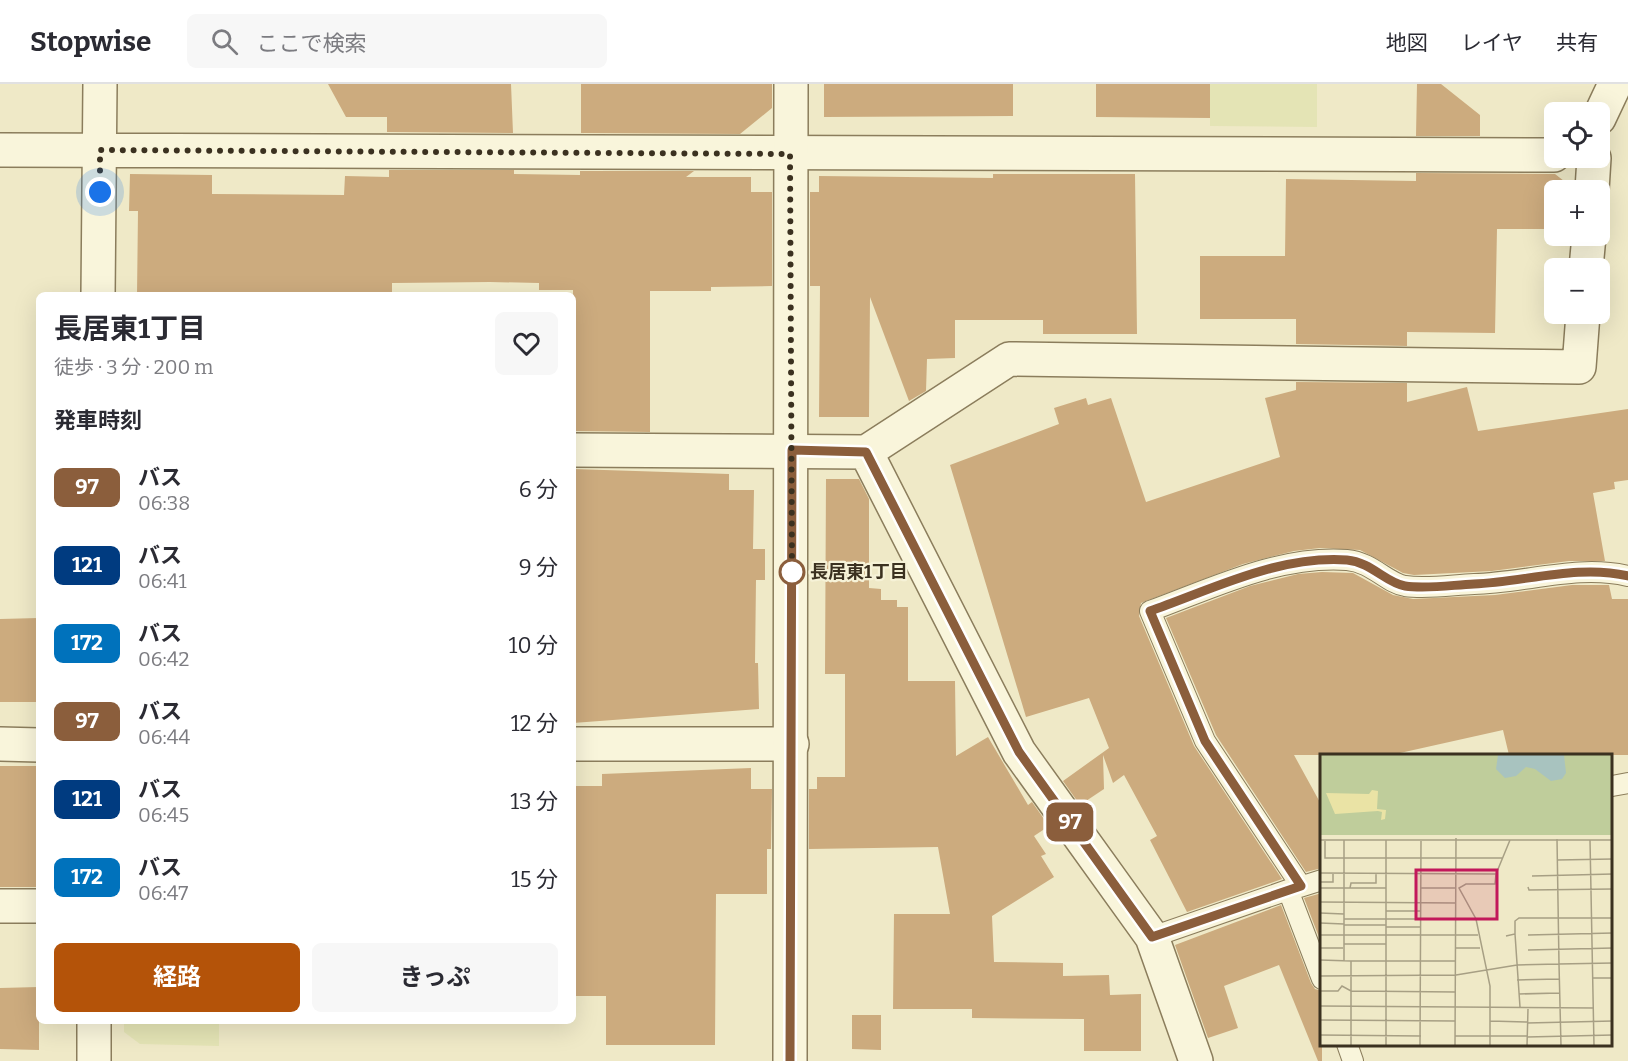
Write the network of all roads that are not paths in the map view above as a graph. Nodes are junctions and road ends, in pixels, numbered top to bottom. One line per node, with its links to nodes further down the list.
1 (100, 84): 6 (street)
2 (791, 84): 7 (street)
3 (1615, 84): 4 (street)
4 (1607, 102)
5 (0, 150): 6 (street)
6 (100, 150): 7 (street); 9 (street)
7 (790, 154): 8 (street); 12 (street)
8 (1544, 155)
9 (98, 292)
10 (1582, 324): 13 (street)
11 (576, 450): 12 (street)
12 (792, 450): 13 (street); 17 (street)
13 (866, 452): 25 (street)
14 (1628, 576): 22 (lane)
15 (0, 744): 18 (street)
16 (576, 744): 17 (street)
17 (792, 744): 30 (street)
18 (36, 745)
19 (1628, 783): 20 (lane)
20 (1613, 786)
21 (1320, 881): 22 (lane)
22 (1295, 888): 25 (lane); 26 (lane)
23 (0, 906): 24 (street)
24 (36, 906)
25 (1152, 937): 31 (street)
26 (1320, 972)
27 (94, 1024): 29 (street)
28 (1348, 1046): 32 (lane)
29 (94, 1061)
30 (790, 1061)
31 (1196, 1061)
32 (1353, 1061)

